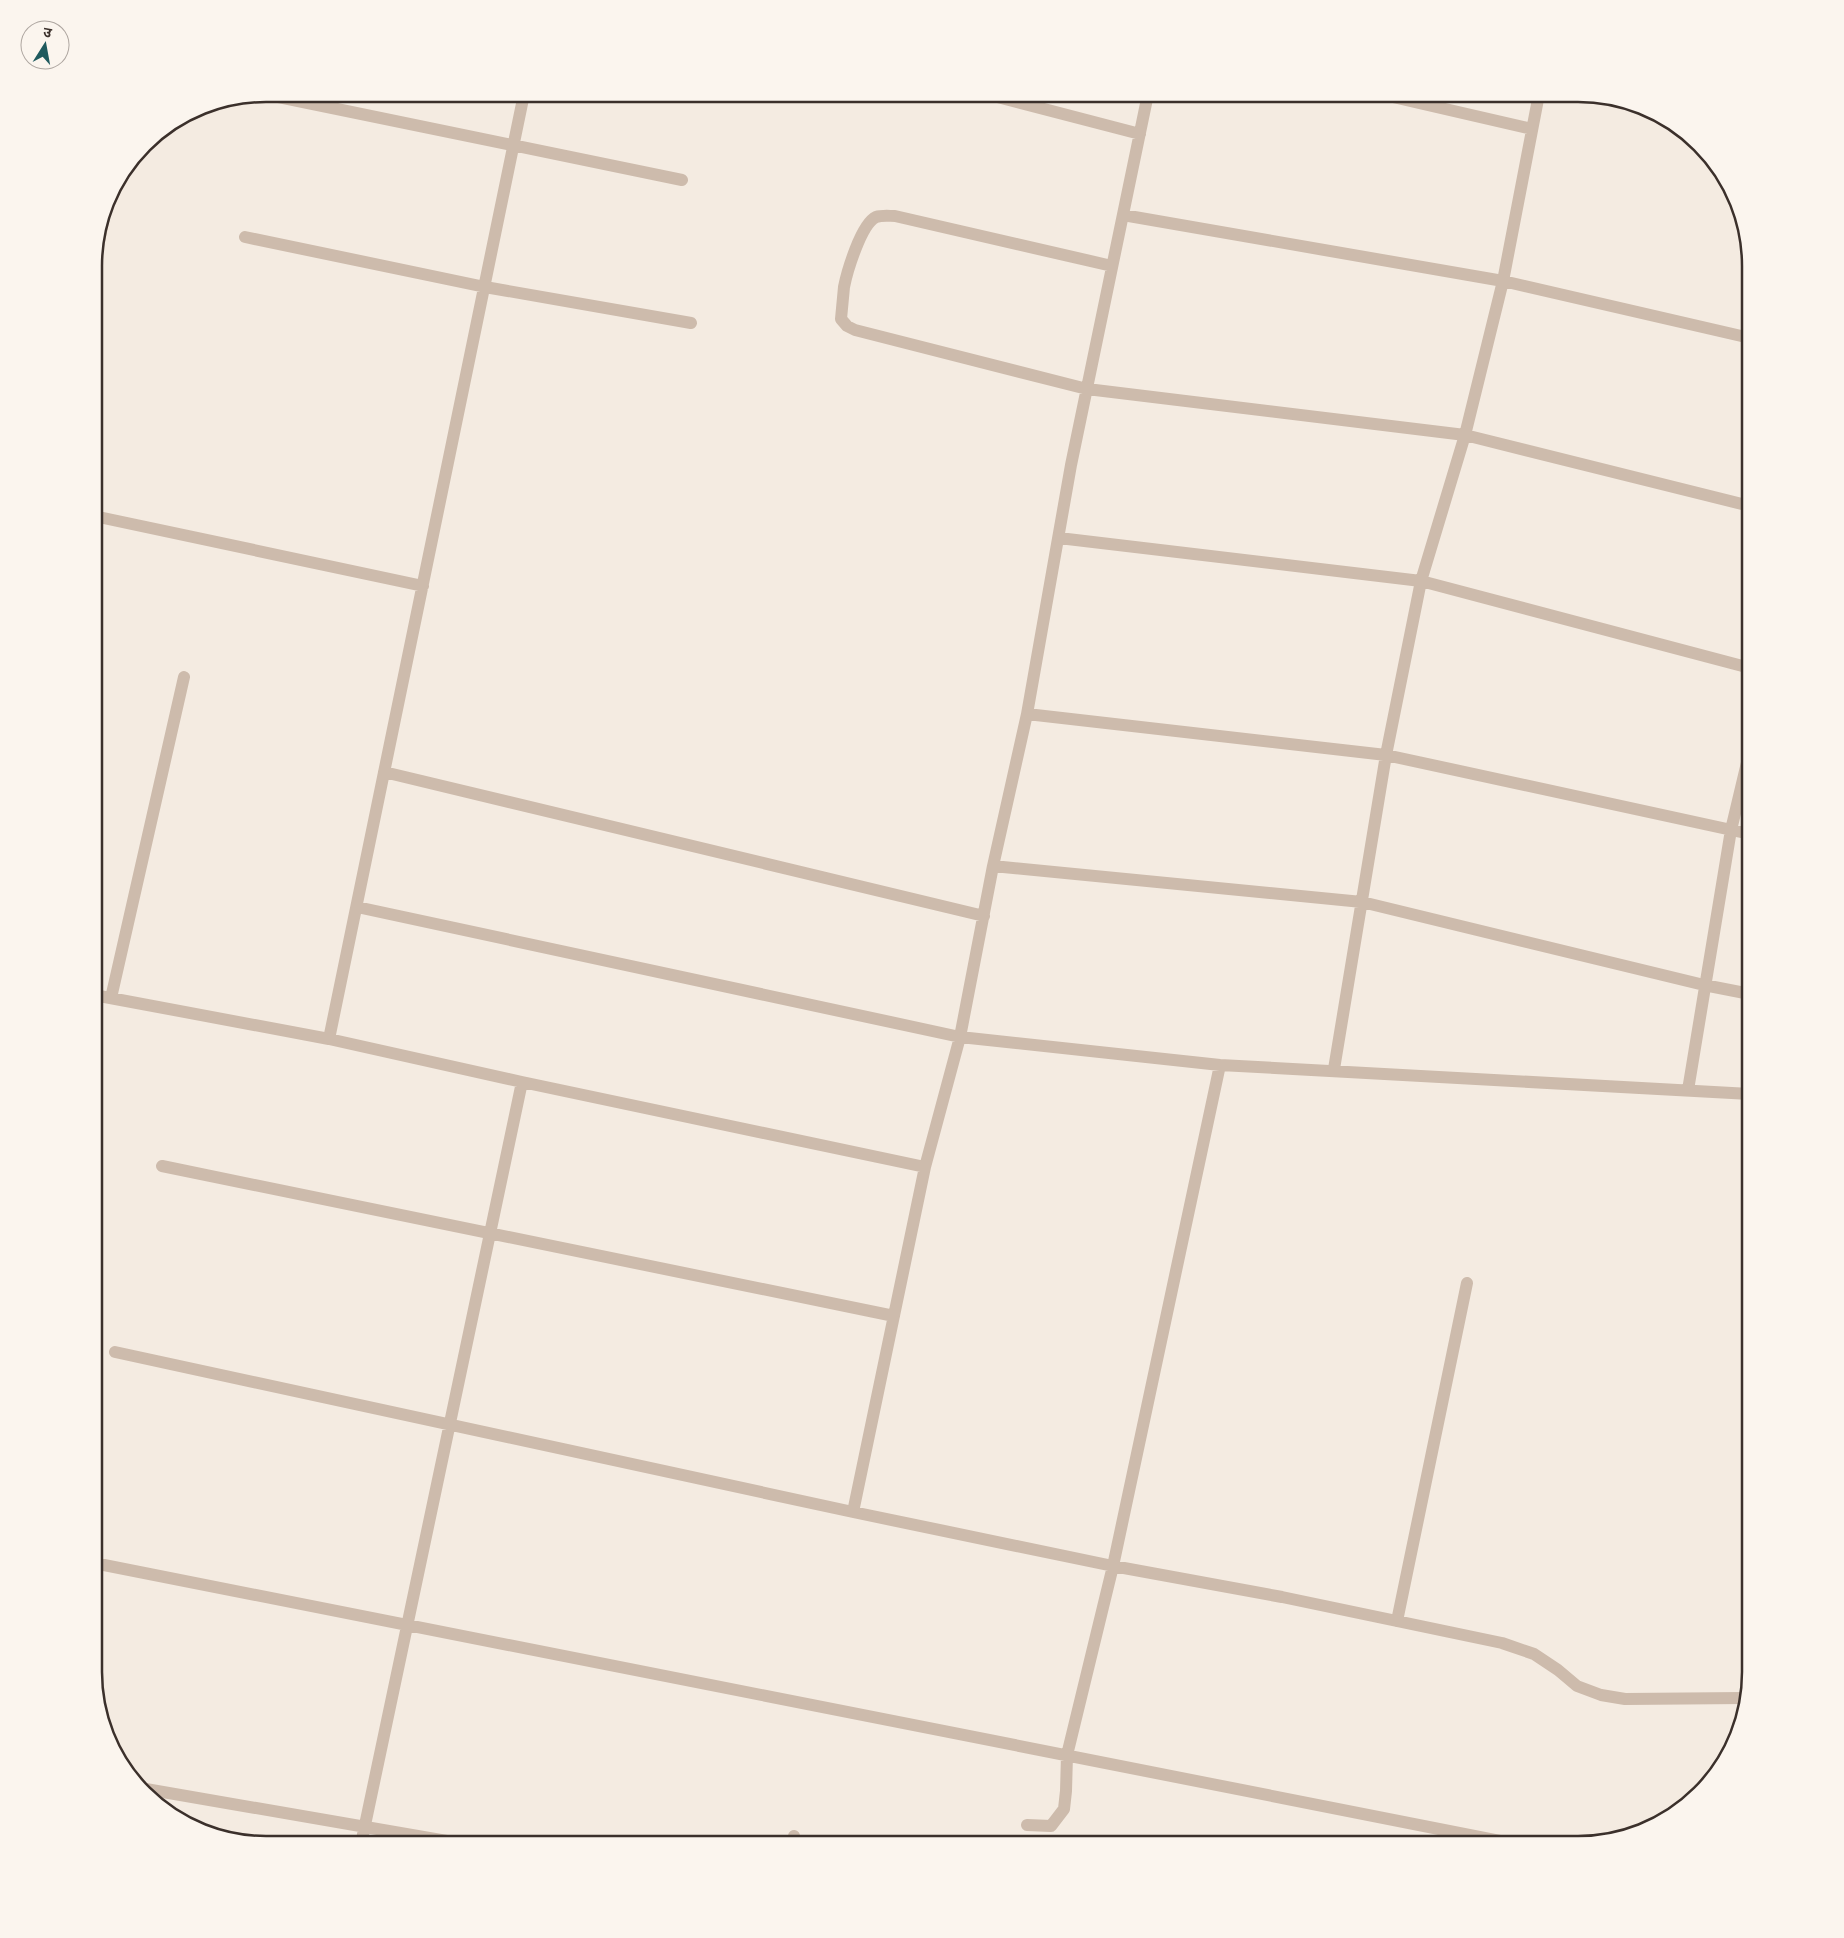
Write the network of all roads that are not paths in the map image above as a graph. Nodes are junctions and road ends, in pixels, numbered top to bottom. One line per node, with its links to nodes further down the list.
1 (307, 103): 9 (street)
2 (522, 103): 9 (street)
3 (1021, 103): 8 (street)
4 (1146, 103): 8 (street)
5 (1419, 103): 7 (street)
6 (1537, 103): 7 (street)
7 (1532, 129): 14 (street)
8 (1140, 134): 11 (street)
9 (514, 146): 10 (street); 15 (street)
10 (682, 180)
11 (1123, 215): 13 (street); 14 (street)
12 (245, 236): 15 (street)
13 (1112, 266): 18 (street); 18 (street)
14 (1503, 281): 17 (street); 19 (street)
15 (485, 287): 16 (street); 24 (street)
16 (690, 323)
17 (1741, 336)
18 (1087, 389): 19 (street); 22 (street)
19 (1465, 435): 20 (street); 23 (street)
20 (1741, 504)
21 (103, 518): 24 (street)
22 (1059, 538): 23 (street); 27 (street)
23 (1421, 581): 25 (street); 28 (street)
24 (423, 586): 29 (street)
25 (1741, 666)
26 (184, 677): 40 (street)
27 (1028, 714): 28 (street); 33 (street)
28 (1386, 755): 31 (street); 34 (street)
29 (384, 772): 35 (street); 36 (street)
30 (1741, 788): 31 (street)
31 (1731, 830): 32 (street); 37 (street)
32 (1741, 832)
33 (993, 866): 34 (street); 36 (street)
34 (1362, 902): 37 (street); 44 (street)
35 (356, 907): 41 (street); 42 (street)
36 (984, 916): 41 (street)
37 (1704, 985): 38 (street); 46 (street)
38 (1741, 992)
39 (102, 996): 40 (street)
40 (111, 998): 42 (street)
41 (960, 1037): 43 (street); 49 (street)
42 (329, 1039): 45 (street)
43 (1220, 1064): 44 (street); 57 (street)
44 (1334, 1070): 46 (street)
45 (522, 1082): 49 (street); 50 (street)
46 (1688, 1090): 47 (street)
47 (1741, 1093)
48 (162, 1166): 50 (street)
49 (925, 1167): 52 (street)
50 (490, 1233): 52 (street); 54 (street)
51 (1467, 1283): 58 (street)
52 (894, 1316): 55 (street)
53 (114, 1352): 54 (street)
54 (450, 1425): 55 (street); 59 (street)
55 (853, 1512): 57 (street)
56 (104, 1564): 59 (street)
57 (1113, 1566): 58 (street); 61 (street)
58 (1397, 1620): 60 (street)
59 (408, 1625): 61 (street); 64 (street)
60 (1739, 1698)
61 (1067, 1755): 63 (street); 67 (street)
62 (153, 1790): 64 (street)
63 (1027, 1825)
64 (365, 1826): 65 (street); 66 (street)
65 (363, 1836)
66 (420, 1836)
67 (1475, 1836)

